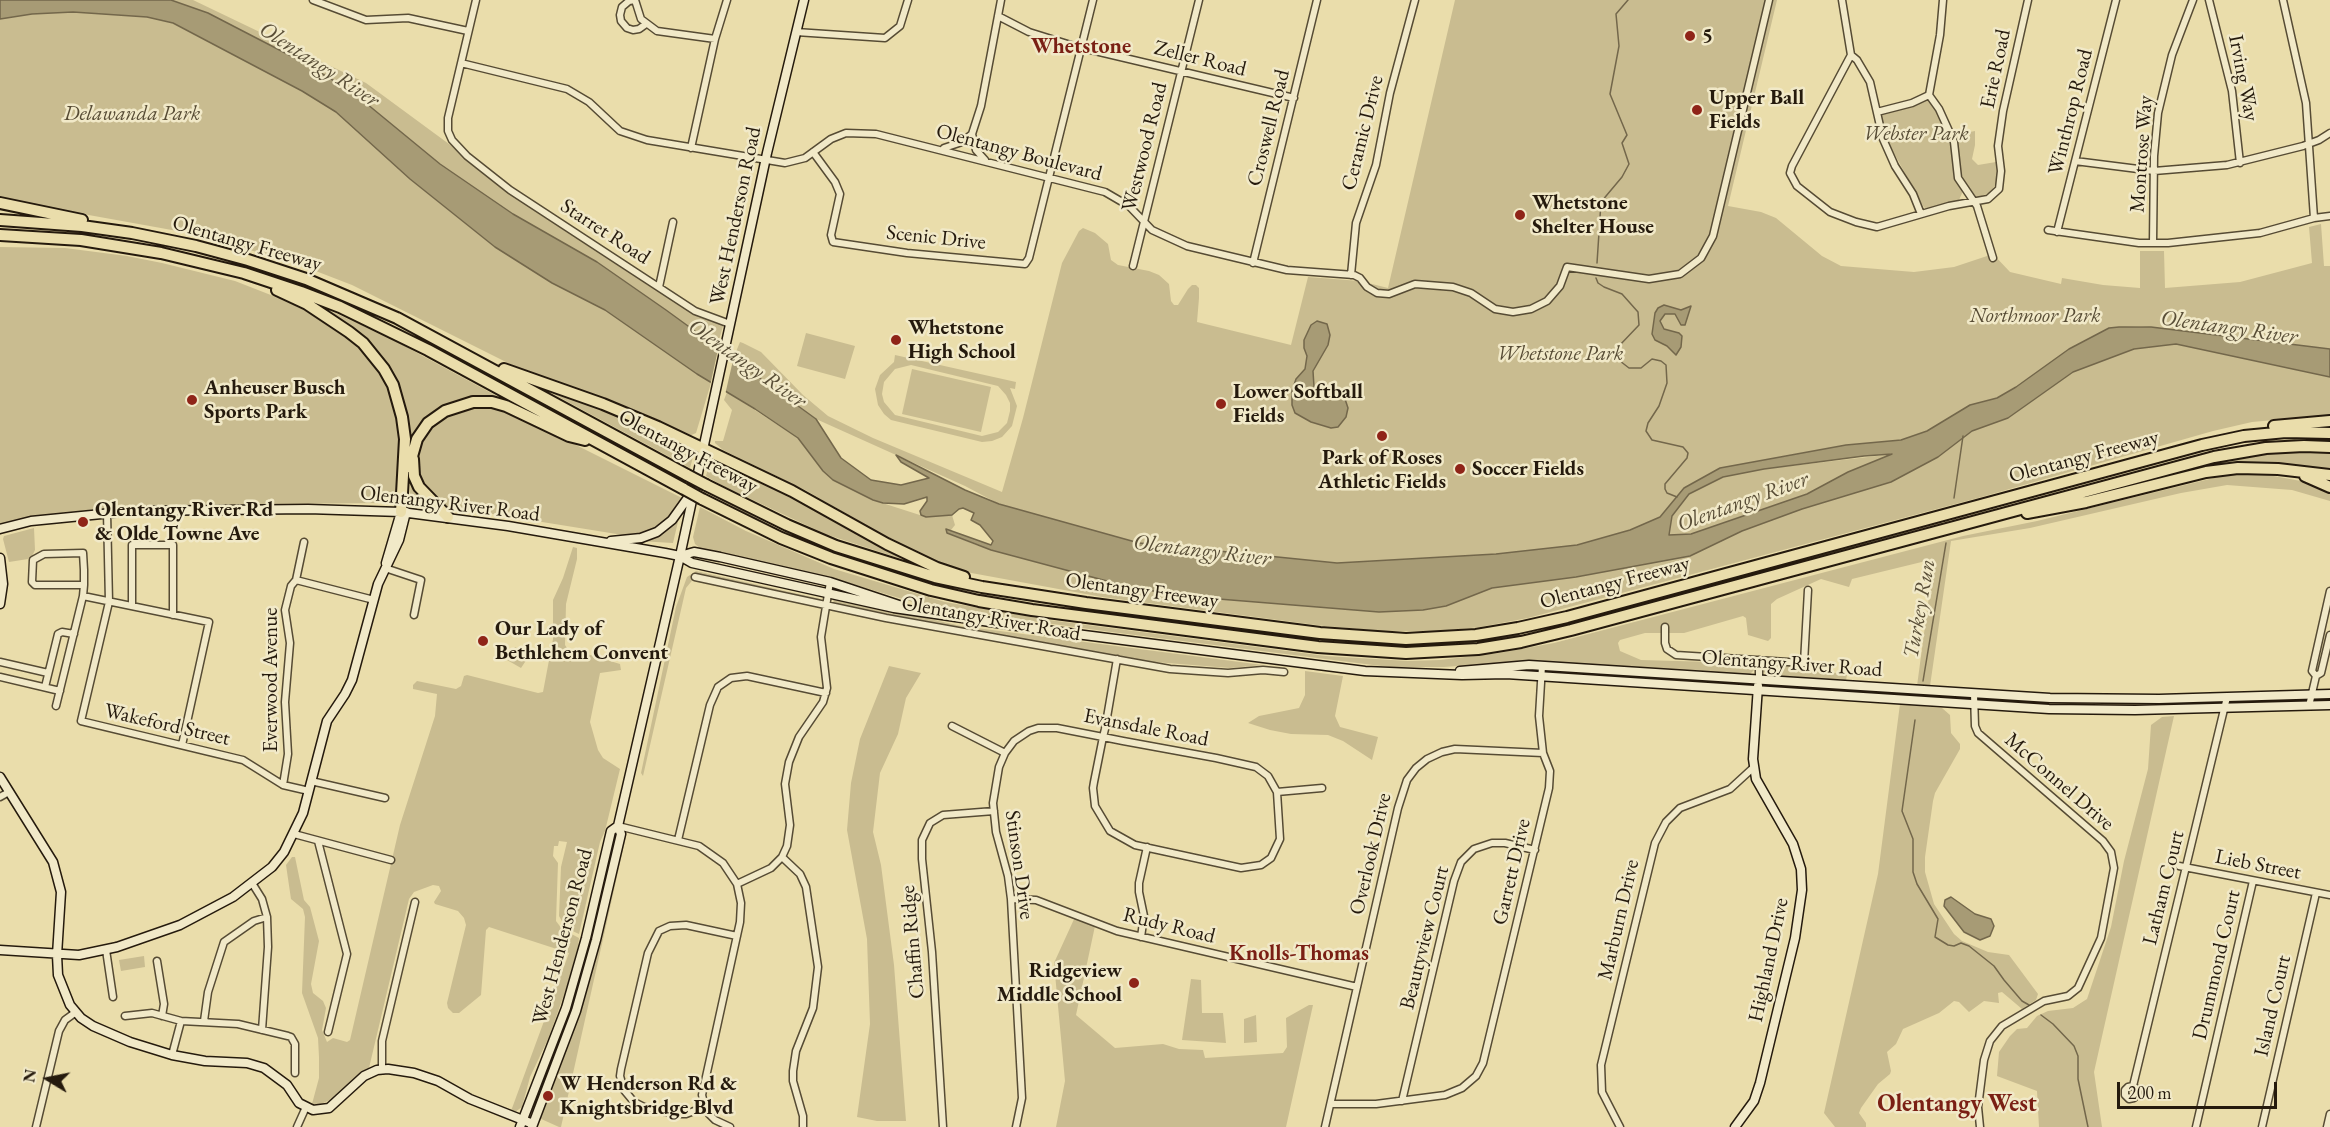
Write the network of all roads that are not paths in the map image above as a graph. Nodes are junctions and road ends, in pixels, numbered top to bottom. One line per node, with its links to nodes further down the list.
1 (313, 0): 22 (street)
2 (476, 0): 22 (street, Starret Road)
3 (635, 0): 21 (street); 21 (street)
4 (728, 0): 24 (street)
5 (804, 0): 23 (main road, West Henderson Road)
6 (908, 0): 23 (street)
7 (1001, 0): 20 (street)
8 (1093, 0): 25 (street)
9 (1199, 0): 28 (street, Westwood Road)
10 (1317, 0): 30 (street, Croswell Road)
11 (1415, 0): 63 (street, Ceramic Drive)
12 (1769, 0): 63 (street)
13 (1842, 0): 26 (street)
14 (1943, 0): 29 (street)
15 (2028, 0): 45 (street, Erie Road)
16 (2116, 0): 39 (street, Winthrop Road)
17 (2193, 0): 42 (street, Montrose Way)
18 (2209, 0): 41 (street, Irving Way)
19 (2283, 0): 34 (street)
20 (998, 16): 25 (street, Zeller Road); 33 (street)
21 (646, 24): 24 (street)
22 (468, 31): 27 (street, Starret Road)
23 (796, 32): 38 (main road, West Henderson Road)
24 (715, 39): 35 (street)
25 (1081, 47): 28 (street, Zeller Road); 43 (street)
26 (1851, 55): 31 (street); 48 (street)
27 (461, 63): 35 (street, Olentangy Boulevard); 64 (street, Starret Road)
28 (1181, 72): 30 (street, Zeller Road); 53 (street, Westwood Road)
29 (1929, 95): 31 (street); 44 (street)
30 (1294, 98): 60 (street, Croswell Road)
31 (1877, 112): 48 (street)
32 (2330, 133): 34 (street)
33 (972, 134): 36 (street); 40 (street)
34 (2310, 144): 41 (street); 50 (street)
35 (691, 148): 38 (street, Olentangy Boulevard)
36 (938, 149): 37 (street, Olentangy Boulevard); 40 (street, Olentangy Boulevard)
37 (813, 152): 38 (street, Olentangy Boulevard); 43 (street, Scenic Drive)
38 (766, 161): 65 (main road, West Henderson Road)
39 (2075, 161): 42 (street); 55 (street, Winthrop Road)
40 (987, 162): 43 (street, Olentangy Boulevard)
41 (2240, 163): 42 (street)
42 (2154, 171): 58 (street, Montrose Way)
43 (1049, 177): 53 (street, Olentangy Boulevard)
44 (1966, 191): 45 (street); 47 (street)
45 (1974, 201): 47 (street); 59 (street)
46 (0, 203): 56 (highway)
47 (1961, 203): 48 (street)
48 (1921, 214)
49 (2330, 216): 50 (street)
50 (2314, 218): 58 (street)
51 (0, 220): 56 (highway, Olentangy Freeway)
52 (673, 222): 64 (street)
53 (1144, 222): 60 (street, Olentangy Boulevard); 61 (street, Westwood Road)
54 (2048, 230): 55 (street)
55 (2057, 232): 58 (street)
56 (132, 233): 66 (highway, Olentangy Freeway)
57 (0, 237): 62 (highway, Olentangy Freeway)
58 (2153, 243)
59 (1993, 258)
60 (1253, 263): 63 (street, Olentangy Boulevard)
61 (1133, 266)
62 (244, 273): 71 (highway, Olentangy Freeway); 79 (highway)
63 (1351, 275)
64 (658, 287): 65 (street, Starret Road)
65 (730, 324): 73 (main road, West Henderson Road)
66 (472, 357): 73 (highway); 96 (highway, Olentangy Freeway, bridge)
67 (2330, 421): 69 (highway)
68 (2330, 433): 69 (highway, Olentangy Freeway)
69 (2244, 436): 96 (highway, Olentangy Freeway)
70 (415, 444): 71 (highway); 79 (highway); 80 (highway)
71 (602, 444): 77 (highway, Olentangy Freeway)
72 (2330, 447): 82 (highway, Olentangy Freeway)
73 (703, 448): 77 (main road, West Henderson Road); 96 (highway)
74 (2294, 471): 75 (highway); 76 (highway); 82 (highway)
75 (2330, 476)
76 (2330, 487)
77 (689, 489): 82 (highway, Olentangy Freeway, bridge); 84 (main road); 85 (main road, West Henderson Road)
78 (107, 512): 79 (main road, Olentangy River Road); 81 (main road, Olentangy River Road); 98 (street)
79 (403, 512): 80 (main road, Olentangy River Road); 87 (main road)
80 (448, 518): 84 (main road, Olentangy River Road)
81 (0, 529)
82 (1939, 530)
83 (304, 542): 89 (street, Everwood Avenue)
84 (604, 543): 85 (main road, Olentangy River Road)
85 (680, 556): 90 (main road, Olentangy River Road); 94 (main road, Olentangy River Road); 148 (main road, West Henderson Road)
86 (0, 558): 99 (main road)
87 (385, 568): 97 (main road); 104 (street)
88 (695, 577): 100 (street, Olentangy River Road)
89 (296, 580): 97 (street); 140 (street, Everwood Avenue)
90 (830, 582): 94 (street); 102 (main road, Olentangy River Road)
91 (84, 585): 91 (street); 95 (street)
92 (1808, 590): 109 (street)
93 (2330, 591): 115 (street)
94 (828, 593): 100 (street); 102 (main road, Olentangy River Road)
95 (83, 596): 98 (street); 106 (street)
96 (1034, 596)
97 (374, 600): 139 (main road)
98 (110, 602): 101 (street); 134 (street, Wakeford Street)
99 (0, 604)
100 (825, 605): 108 (street, Olentangy River Road); 122 (street)
101 (132, 606): 103 (street); 103 (street)
102 (912, 610): 114 (main road, Olentangy River Road)
103 (173, 615): 134 (street)
104 (414, 615)
105 (1665, 627): 109 (street)
106 (74, 634): 113 (street); 120 (street)
107 (2330, 635): 115 (street)
108 (1117, 659): 112 (street, Olentangy River Road); 133 (street)
109 (1759, 660): 118 (street, Highland Drive)
110 (0, 662): 113 (street)
111 (1542, 666): 114 (main road, Olentangy River Road); 117 (street, Garrett Drive); 118 (main road, Olentangy River Road)
112 (1284, 672)
113 (48, 673): 119 (street)
114 (1432, 674): 117 (main road, Olentangy River Road)
115 (2316, 676): 124 (street)
116 (0, 677): 119 (street)
117 (1541, 677): 121 (main road, Olentangy River Road); 136 (street, Garrett Drive)
118 (1759, 680): 121 (main road, Highland Drive); 123 (main road, Olentangy River Road)
119 (45, 687): 120 (street)
120 (60, 691): 130 (street)
121 (1758, 691): 127 (main road, Olentangy River Road); 137 (main road, Highland Drive)
122 (826, 693): 150 (street); 154 (street)
123 (1974, 694): 126 (main road, Olentangy River Road); 127 (street, McConnel Drive)
124 (2312, 694): 125 (main road, Olentangy River Road); 126 (main road, Olentangy River Road); 128 (street)
125 (2330, 694)
126 (2228, 697): 131 (street, Latham Court)
127 (1974, 705): 131 (main road, Olentangy River Road); 200 (street, McConnel Drive)
128 (2308, 705): 129 (main road, Olentangy River Road); 131 (main road, Olentangy River Road)
129 (2330, 705)
130 (56, 706)
131 (2225, 708): 156 (street, Latham Court)
132 (952, 726): 135 (street)
133 (1103, 737): 135 (street, Evansdale Road); 144 (street, Evansdale Road); 152 (street)
134 (182, 745): 140 (street, Wakeford Street)
135 (1005, 753): 147 (street, Stinson Drive)
136 (1544, 753): 153 (street, Garrett Drive); 171 (street, Overlook Drive)
137 (1754, 767): 198 (street, Marburn Drive); 199 (main road, Highland Drive)
138 (0, 777): 143 (main road)
139 (311, 781): 142 (main road); 146 (street)
140 (282, 785): 142 (street, Wakeford Street)
141 (1322, 788): 144 (street)
142 (309, 790): 149 (main road)
143 (9, 792): 145 (street); 169 (main road)
144 (1277, 792): 152 (street)
145 (0, 797)
146 (385, 798)
147 (994, 811): 162 (street, Stinson Drive); 195 (street, Chaffin Ridge)
148 (618, 826): 150 (street); 189 (main road, West Henderson Road); 190 (main road, West Henderson Road)
149 (294, 834): 151 (street); 158 (main road)
150 (678, 840): 159 (street)
151 (318, 841): 155 (street); 179 (street)
152 (1148, 847): 166 (street)
153 (1535, 850): 184 (street, Garrett Drive); 184 (street, Beautyview Court)
154 (782, 857): 159 (street); 194 (street)
155 (391, 860)
156 (2182, 867): 157 (street, Lieb Street); 183 (street, Latham Court)
157 (2253, 881): 160 (street, Lieb Street); 201 (street, Drummond Court)
158 (252, 883): 164 (street); 168 (main road)
159 (737, 884): 165 (street)
160 (2316, 893): 161 (street, Lieb Street); 202 (street, Island Court)
161 (2330, 896)
162 (1011, 899): 166 (street, Rudy Road); 196 (street, Stinson Drive)
163 (415, 902): 181 (street)
164 (267, 917): 177 (street); 178 (street)
165 (737, 936): 187 (street); 187 (street)
166 (1142, 938): 171 (street, Rudy Road)
167 (0, 950): 169 (main road)
168 (106, 950): 169 (main road); 172 (street)
169 (57, 955): 173 (main road)
170 (157, 961): 175 (street)
171 (1357, 987): 185 (street, Overlook Drive)
172 (113, 997)
173 (76, 1012): 180 (main road); 191 (street)
174 (125, 1016): 175 (street)
175 (162, 1016): 176 (street)
176 (181, 1021): 177 (street); 180 (street)
177 (204, 1021): 178 (street)
178 (262, 1030): 182 (street)
179 (328, 1032)
180 (172, 1055): 186 (main road)
181 (382, 1069): 186 (main road); 189 (main road)
182 (295, 1072)
183 (2133, 1086)
184 (1402, 1101): 185 (street)
185 (1331, 1104): 197 (street, Overlook Drive)
186 (306, 1107): 192 (street)
187 (705, 1107): 193 (street)
188 (2330, 1114): 203 (street)
189 (521, 1124): 190 (main road)
190 (535, 1126)
191 (36, 1127)
192 (297, 1127)
193 (730, 1127)
194 (803, 1127)
195 (943, 1127)
196 (1016, 1127)
197 (1325, 1127)
198 (1620, 1127)
199 (1735, 1127)
200 (1980, 1127)
201 (2196, 1127)
202 (2262, 1127)
203 (2327, 1127)

